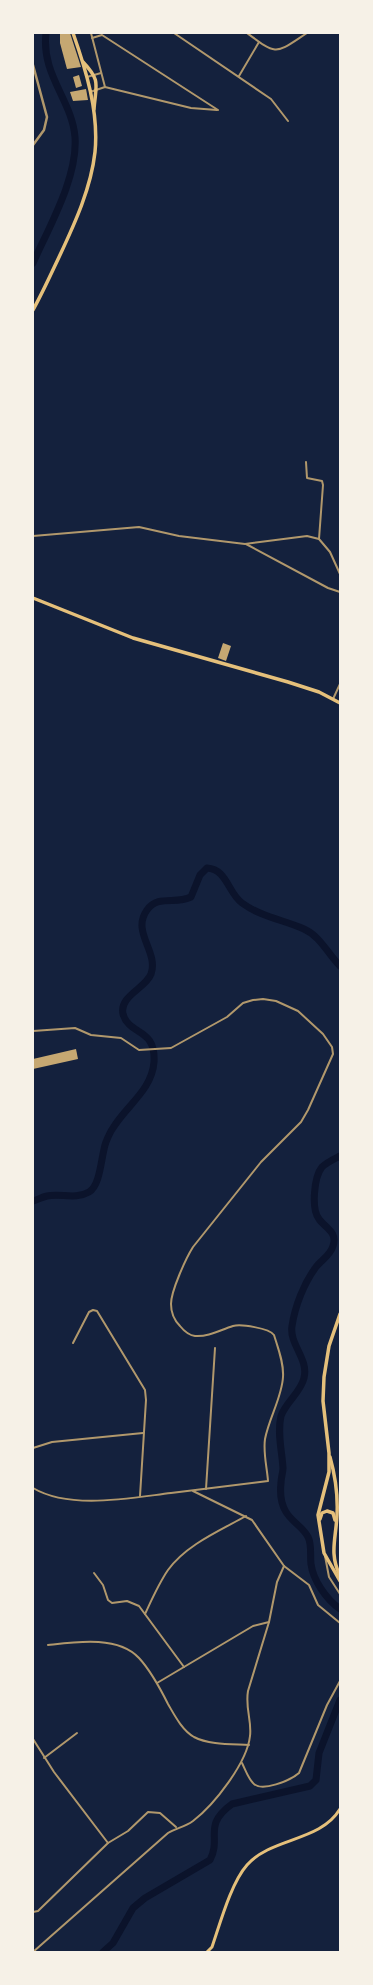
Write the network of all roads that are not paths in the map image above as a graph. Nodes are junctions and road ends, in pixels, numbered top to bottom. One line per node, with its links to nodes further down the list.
1 (73, 33): 8 (main road)
2 (91, 33): 6 (street)
3 (174, 33): 12 (street)
4 (247, 33): 7 (street)
5 (307, 33): 7 (street)
6 (92, 38): 10 (street); 14 (street)
7 (259, 42): 12 (street)
8 (83, 61): 11 (main road); 13 (main road)
9 (33, 65): 19 (street)
10 (101, 73): 11 (street); 14 (street)
11 (94, 75): 13 (street); 15 (main road)
12 (238, 76): 18 (street)
13 (86, 78): 16 (main road)
14 (105, 87): 15 (street)
15 (97, 90): 16 (street); 17 (main road)
16 (90, 92): 17 (main road)
17 (94, 114): 20 (main road)
18 (288, 121)
19 (33, 146)
20 (33, 310)
21 (306, 462): 23 (street)
22 (33, 536): 24 (street)
23 (319, 539): 24 (street); 25 (street)
24 (245, 544): 26 (street)
25 (340, 574)
26 (340, 592)
27 (33, 598): 29 (main road)
28 (340, 684): 29 (street)
29 (333, 699): 30 (main road)
30 (340, 703)
31 (33, 1031): 39 (street)
32 (340, 1314): 37 (main road)
33 (73, 1343): 35 (street)
34 (215, 1348): 39 (street)
35 (143, 1433): 36 (street); 41 (street)
36 (33, 1448)
37 (329, 1453): 43 (main road); 44 (main road)
38 (33, 1488): 41 (street)
39 (206, 1489): 40 (street)
40 (192, 1490): 41 (street); 42 (street)
41 (140, 1496)
42 (246, 1516): 46 (street); 51 (street)
43 (336, 1525): 44 (main road); 48 (main road)
44 (319, 1526): 45 (main road)
45 (324, 1553): 49 (main road); 50 (street)
46 (284, 1566): 52 (street); 53 (street)
47 (94, 1573): 51 (street)
48 (340, 1576)
49 (340, 1581)
50 (340, 1594)
51 (144, 1614): 55 (street)
52 (269, 1622): 55 (street); 60 (street)
53 (340, 1623)
54 (48, 1645): 57 (street)
55 (184, 1667): 57 (street)
56 (340, 1681): 62 (street)
57 (157, 1683): 60 (street)
58 (77, 1733): 61 (street)
59 (33, 1739): 61 (street)
60 (249, 1745): 62 (street)
61 (44, 1758): 65 (street)
62 (242, 1763): 64 (street)
63 (340, 1809): 68 (main road)
64 (177, 1827): 65 (street); 67 (street)
65 (108, 1843): 66 (street)
66 (33, 1912)
67 (33, 1952)
68 (207, 1952)

